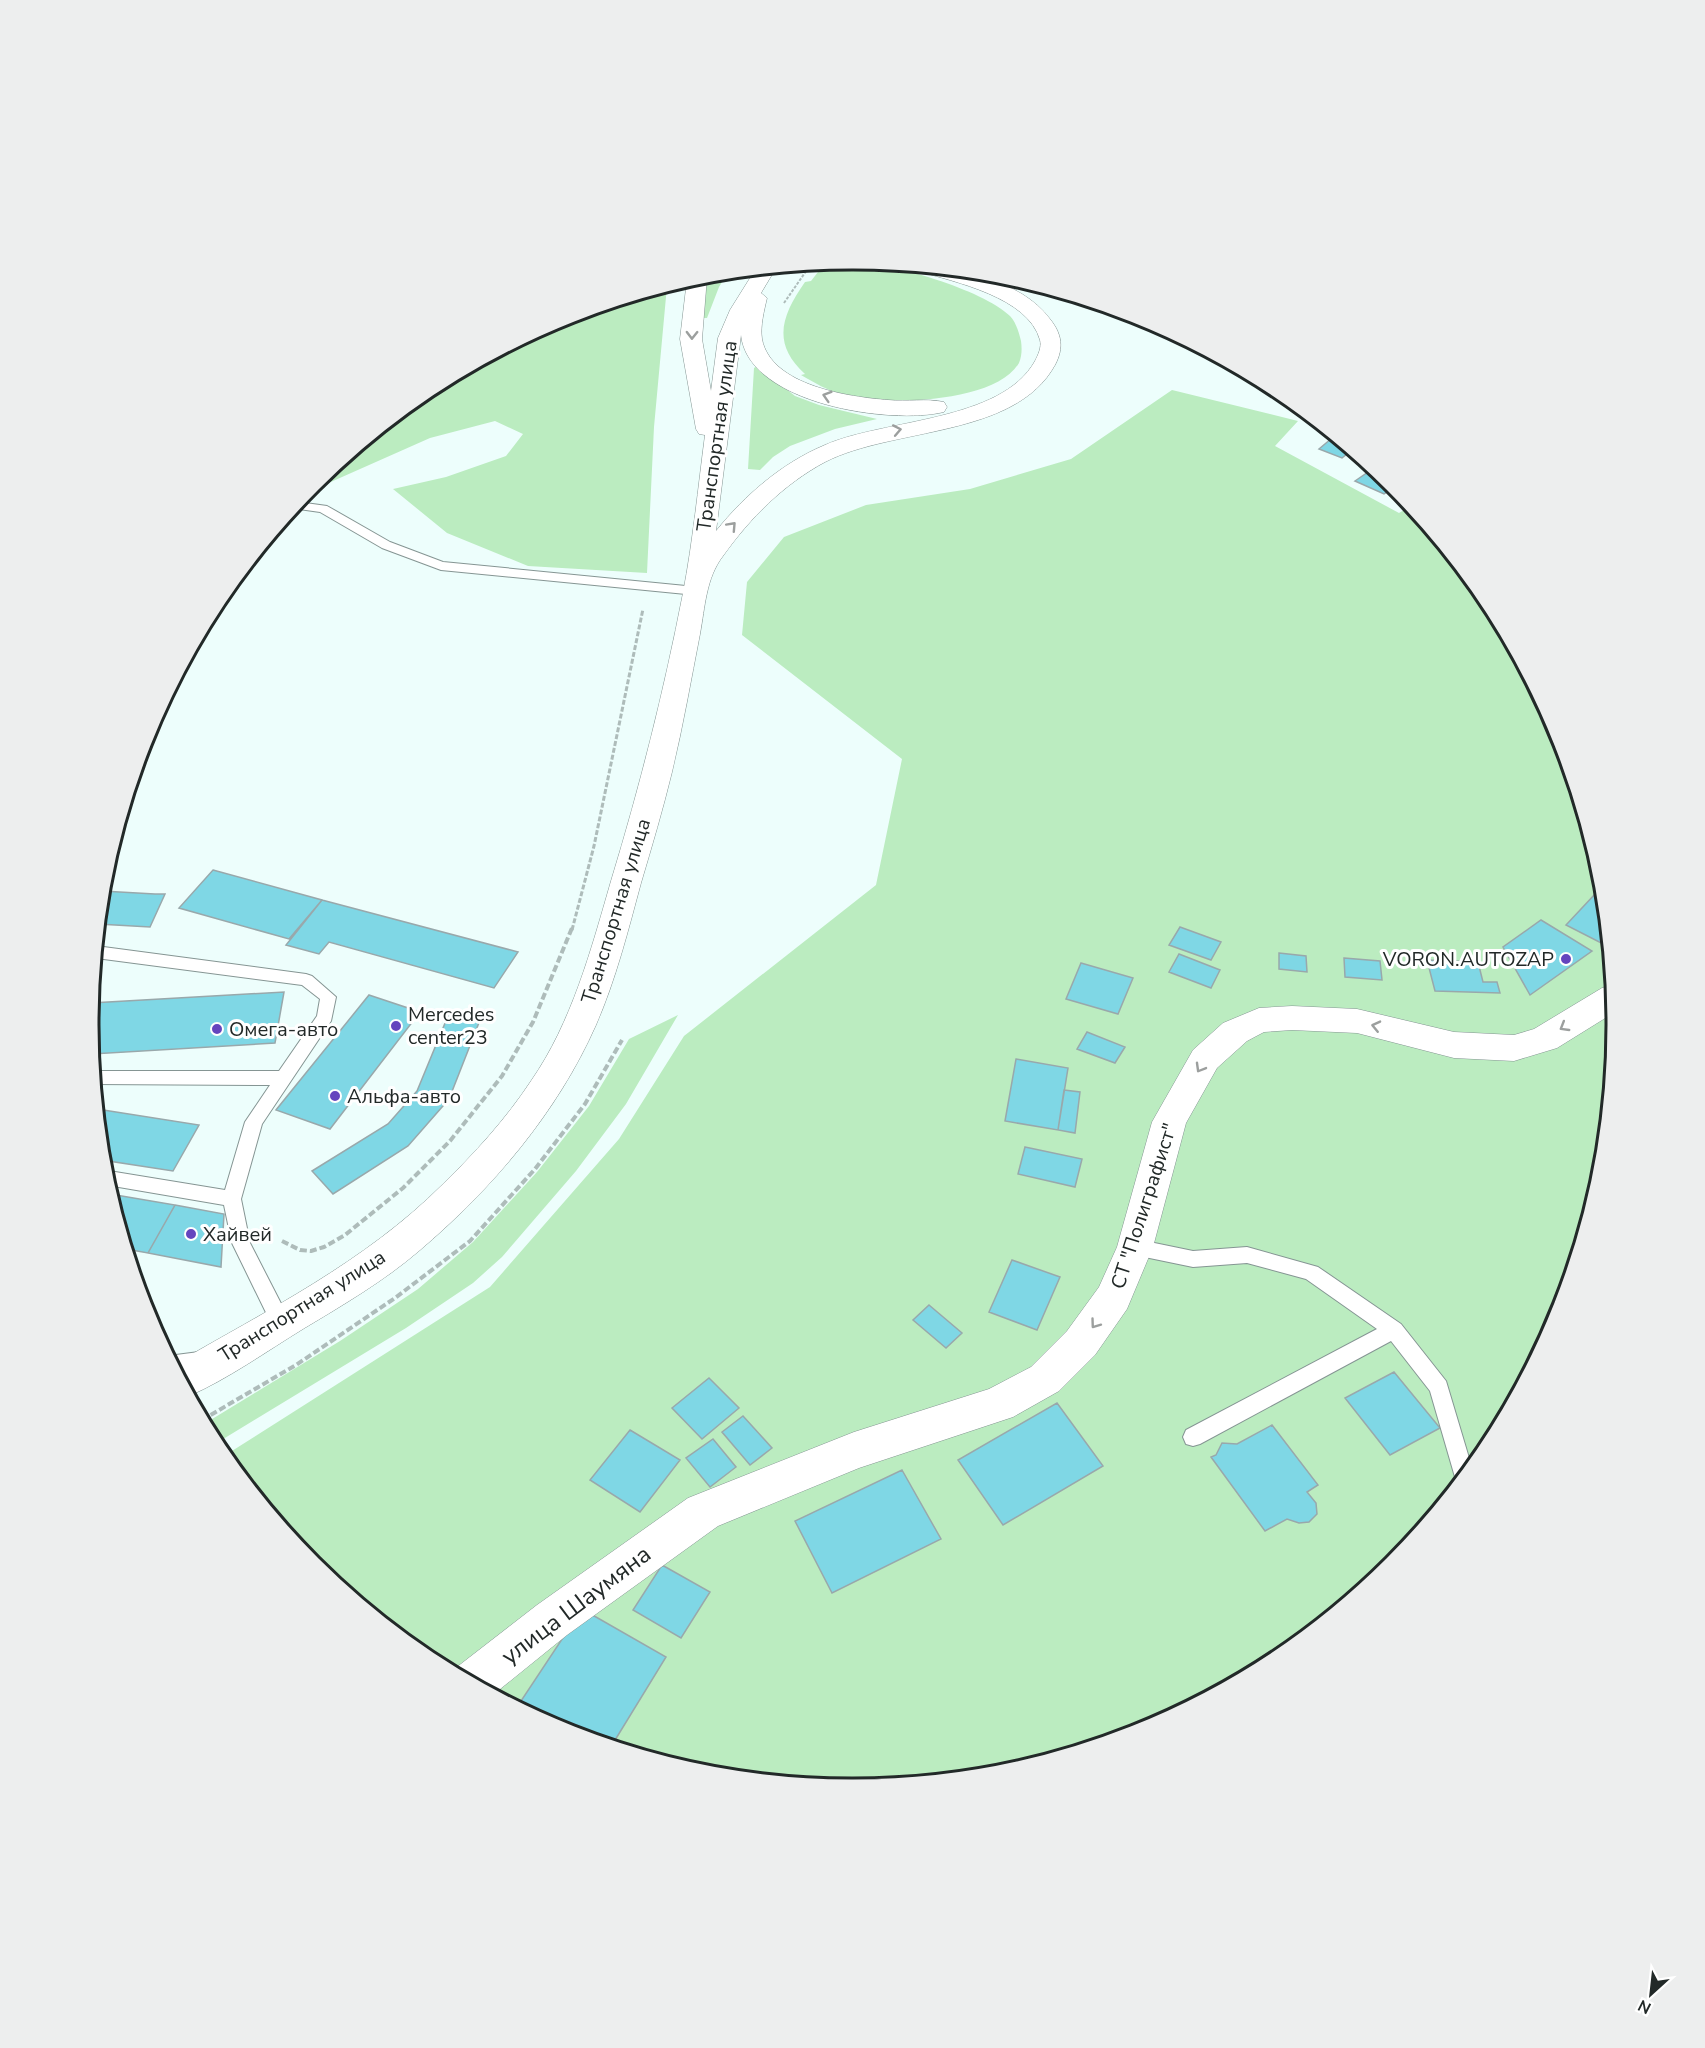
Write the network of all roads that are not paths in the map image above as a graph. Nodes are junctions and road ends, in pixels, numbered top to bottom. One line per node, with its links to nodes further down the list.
1 (761, 276): 6 (main road, Транспортная улица)
2 (763, 276): 5 (main road, one-way to 2)
3 (957, 278): 5 (main road)
4 (696, 287): 6 (main road, one-way to 6)
5 (1051, 344): 8 (main road, one-way to 5)
6 (712, 458): 8 (main road, Транспортная улица)
7 (305, 507): 8 (lane)
8 (697, 582): 16 (main road, Транспортная улица)
9 (103, 953): 12 (lane)
10 (1605, 1002): 15 (main road, СТ "Полиграфист", one-way to 15)
11 (101, 1077): 12 (lane)
12 (284, 1078): 14 (lane)
13 (115, 1179): 14 (lane)
14 (232, 1199): 16 (lane)
15 (1135, 1247): 17 (lane); 23 (main road, СТ "Полиграфист", one-way to 23)
16 (281, 1323): 18 (main road, Транспортная улица)
17 (1394, 1330): 21 (lane); 22 (lane)
18 (214, 1360): 19 (lane); 20 (main road, Транспортная улица)
19 (180, 1362)
20 (187, 1377)
21 (1193, 1437)
22 (1461, 1467)
23 (680, 1528): 24 (main road, улица Шаумяна)
24 (479, 1678)

